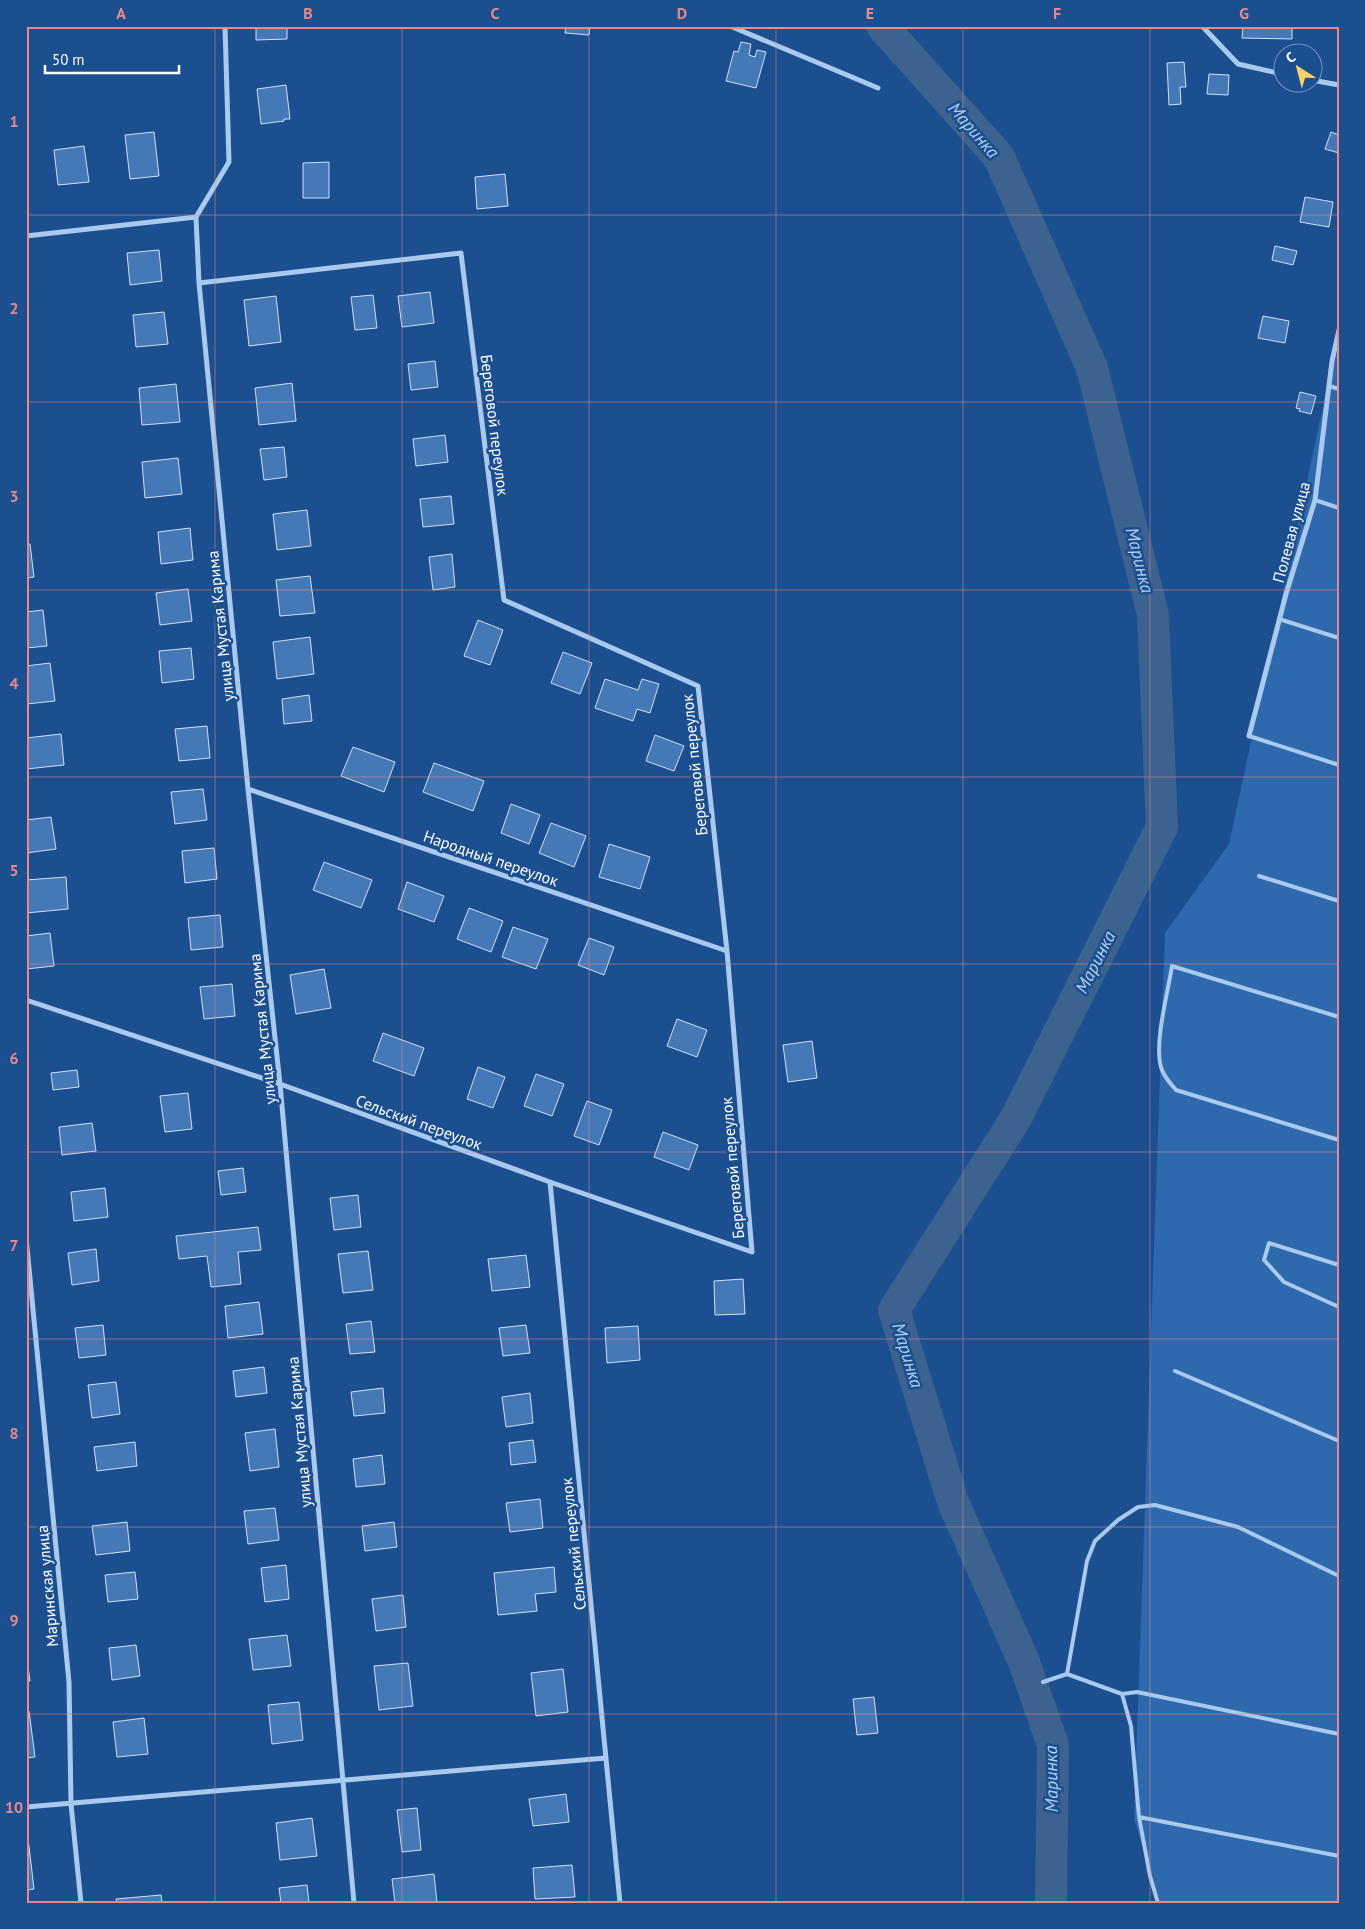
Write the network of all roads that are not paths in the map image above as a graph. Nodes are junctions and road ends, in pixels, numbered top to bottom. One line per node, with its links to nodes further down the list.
1 (226, 26): 8 (street)
2 (730, 26): 7 (street)
3 (1202, 27): 4 (street)
4 (1272, 72)
5 (1322, 82): 6 (street)
6 (1339, 85)
7 (878, 88)
8 (196, 217): 9 (street); 10 (street, улица Мустая Карима)
9 (26, 236)
10 (199, 283): 20 (street, улица Мустая Карима); 23 (street, Береговой переулок)
11 (1339, 330): 12 (street, Полевая улица)
12 (1329, 386): 13 (lane); 14 (street, Полевая улица)
13 (1339, 389)
14 (1315, 500): 15 (lane); 16 (street, Полевая улица)
15 (1339, 508)
16 (1280, 619): 17 (lane); 18 (street, Полевая улица)
17 (1339, 638)
18 (1250, 736): 19 (lane)
19 (1339, 765)
20 (248, 789): 23 (street, Народный переулок); 26 (street, улица Мустая Карима)
21 (1259, 876): 22 (lane)
22 (1339, 901)
23 (727, 951): 30 (street, Береговой переулок)
24 (26, 1000): 26 (street, Сельский переулок)
25 (1339, 1017): 27 (lane)
26 (280, 1084): 28 (street, Сельский переулок); 41 (street, улица Мустая Карима)
27 (1339, 1140)
28 (550, 1182): 30 (street, Сельский переулок); 40 (street, Сельский переулок)
29 (26, 1237): 42 (street, Маринская улица)
30 (752, 1252)
31 (1339, 1265): 32 (lane)
32 (1339, 1307)
33 (1175, 1371): 34 (lane)
34 (1339, 1441)
35 (1339, 1576): 36 (lane)
36 (1067, 1674): 37 (lane); 38 (lane)
37 (1043, 1682)
38 (1122, 1694): 39 (lane); 44 (lane)
39 (1339, 1734)
40 (606, 1758): 41 (street); 48 (street, Сельский переулок)
41 (343, 1782): 42 (street); 47 (street, улица Мустая Карима)
42 (71, 1804): 43 (street); 46 (street, Маринская улица)
43 (26, 1808)
44 (1139, 1817): 45 (lane); 49 (lane)
45 (1339, 1856)
46 (81, 1903)
47 (354, 1903)
48 (620, 1903)
49 (1158, 1903)

